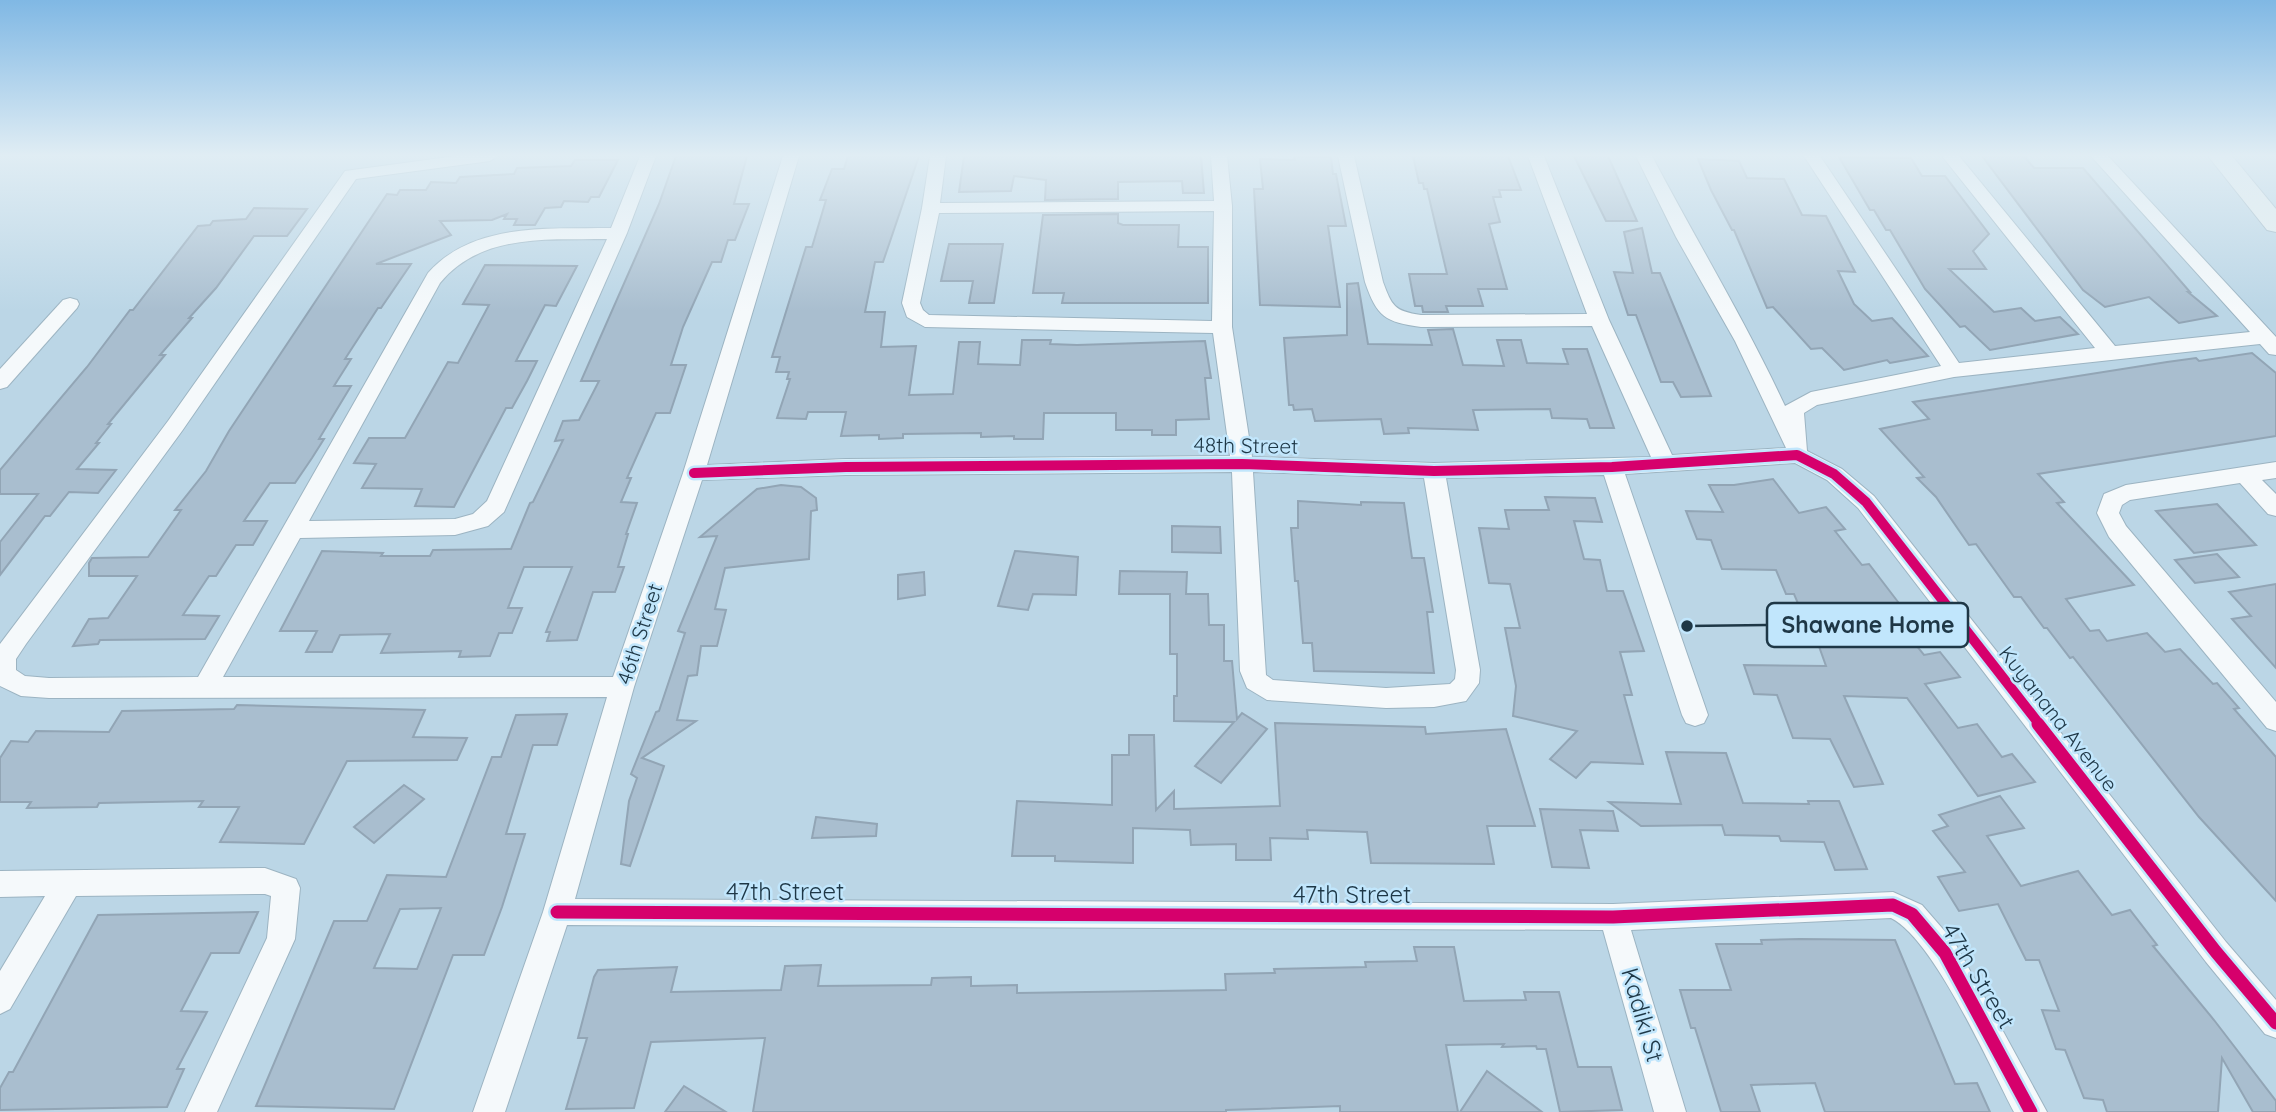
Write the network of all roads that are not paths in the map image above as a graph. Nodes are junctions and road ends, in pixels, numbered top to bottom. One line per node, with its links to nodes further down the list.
1 (328, 208): 33 (street)
2 (628, 208): 15 (street)
3 (775, 208): 29 (street, 46th Street)
4 (932, 208): 5 (street); 18 (street)
5 (948, 208)
6 (1223, 208): 18 (street)
7 (1357, 208): 17 (street)
8 (1556, 208): 17 (street)
9 (1670, 208): 23 (street)
10 (1846, 208): 21 (street)
11 (1992, 208): 20 (street)
12 (2146, 208): 19 (street)
13 (2262, 208): 14 (main road)
14 (2276, 225)
15 (618, 233): 32 (street); 32 (street)
16 (69, 304): 22 (street)
17 (1599, 320): 25 (street)
18 (1222, 327): 24 (street)
19 (2269, 343): 20 (street)
20 (2109, 352): 21 (street)
21 (1954, 370): 23 (street)
22 (0, 382)
23 (1797, 454): 25 (street, 48th Street); 42 (street, Kuyanana Avenue)
24 (1242, 464): 28 (street, 48th Street); 28 (street); 29 (street, 48th Street)
25 (1665, 464): 26 (street, 48th Street)
26 (1612, 467): 28 (street, 48th Street); 35 (street)
27 (2276, 470): 30 (street)
28 (1434, 471)
29 (694, 473): 34 (street, 46th Street)
30 (2244, 474): 31 (street); 36 (street)
31 (2276, 508)
32 (293, 530): 33 (street)
33 (205, 687): 34 (street)
34 (622, 687): 39 (street, 46th Street)
35 (1695, 715)
36 (2276, 720)
37 (0, 884): 38 (street)
38 (68, 884): 41 (street); 43 (street)
39 (556, 912): 40 (street, 47th Street); 44 (street, 46th Street)
40 (1613, 917): 45 (street, Kadiki St); 46 (street, 47th Street)
41 (0, 999)
42 (2276, 1023)
43 (201, 1112)
44 (489, 1112)
45 (1670, 1112)
46 (2031, 1112)

